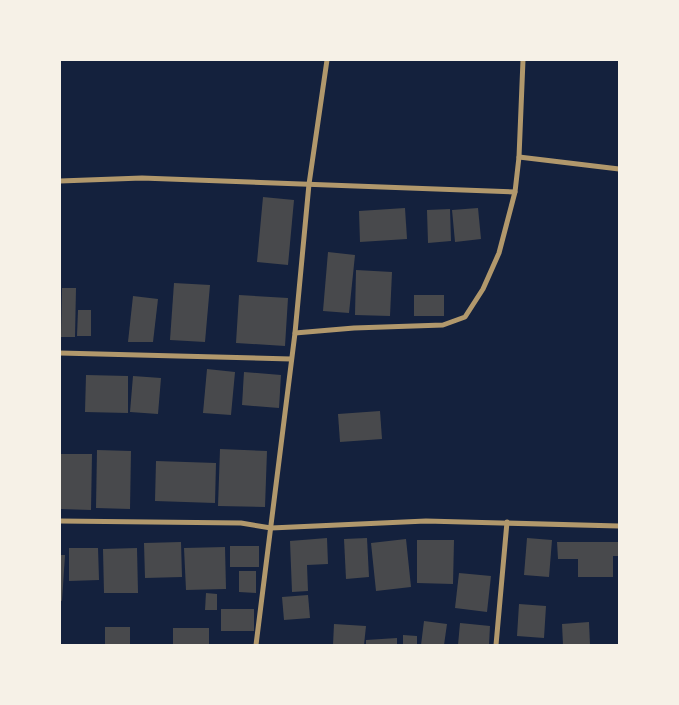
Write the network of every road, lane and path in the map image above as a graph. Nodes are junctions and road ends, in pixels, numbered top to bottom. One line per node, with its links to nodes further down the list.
1 (327, 60): 6 (street)
2 (523, 60): 3 (street)
3 (519, 157): 4 (street); 7 (street)
4 (619, 169)
5 (60, 181): 6 (street)
6 (309, 184): 7 (street); 8 (street)
7 (515, 192): 8 (street)
8 (295, 333): 10 (street)
9 (60, 353): 10 (street)
10 (291, 359): 14 (street)
11 (60, 521): 14 (street)
12 (507, 522): 13 (street); 14 (street); 16 (street)
13 (619, 526)
14 (271, 528): 15 (street)
15 (256, 645)
16 (496, 645)

